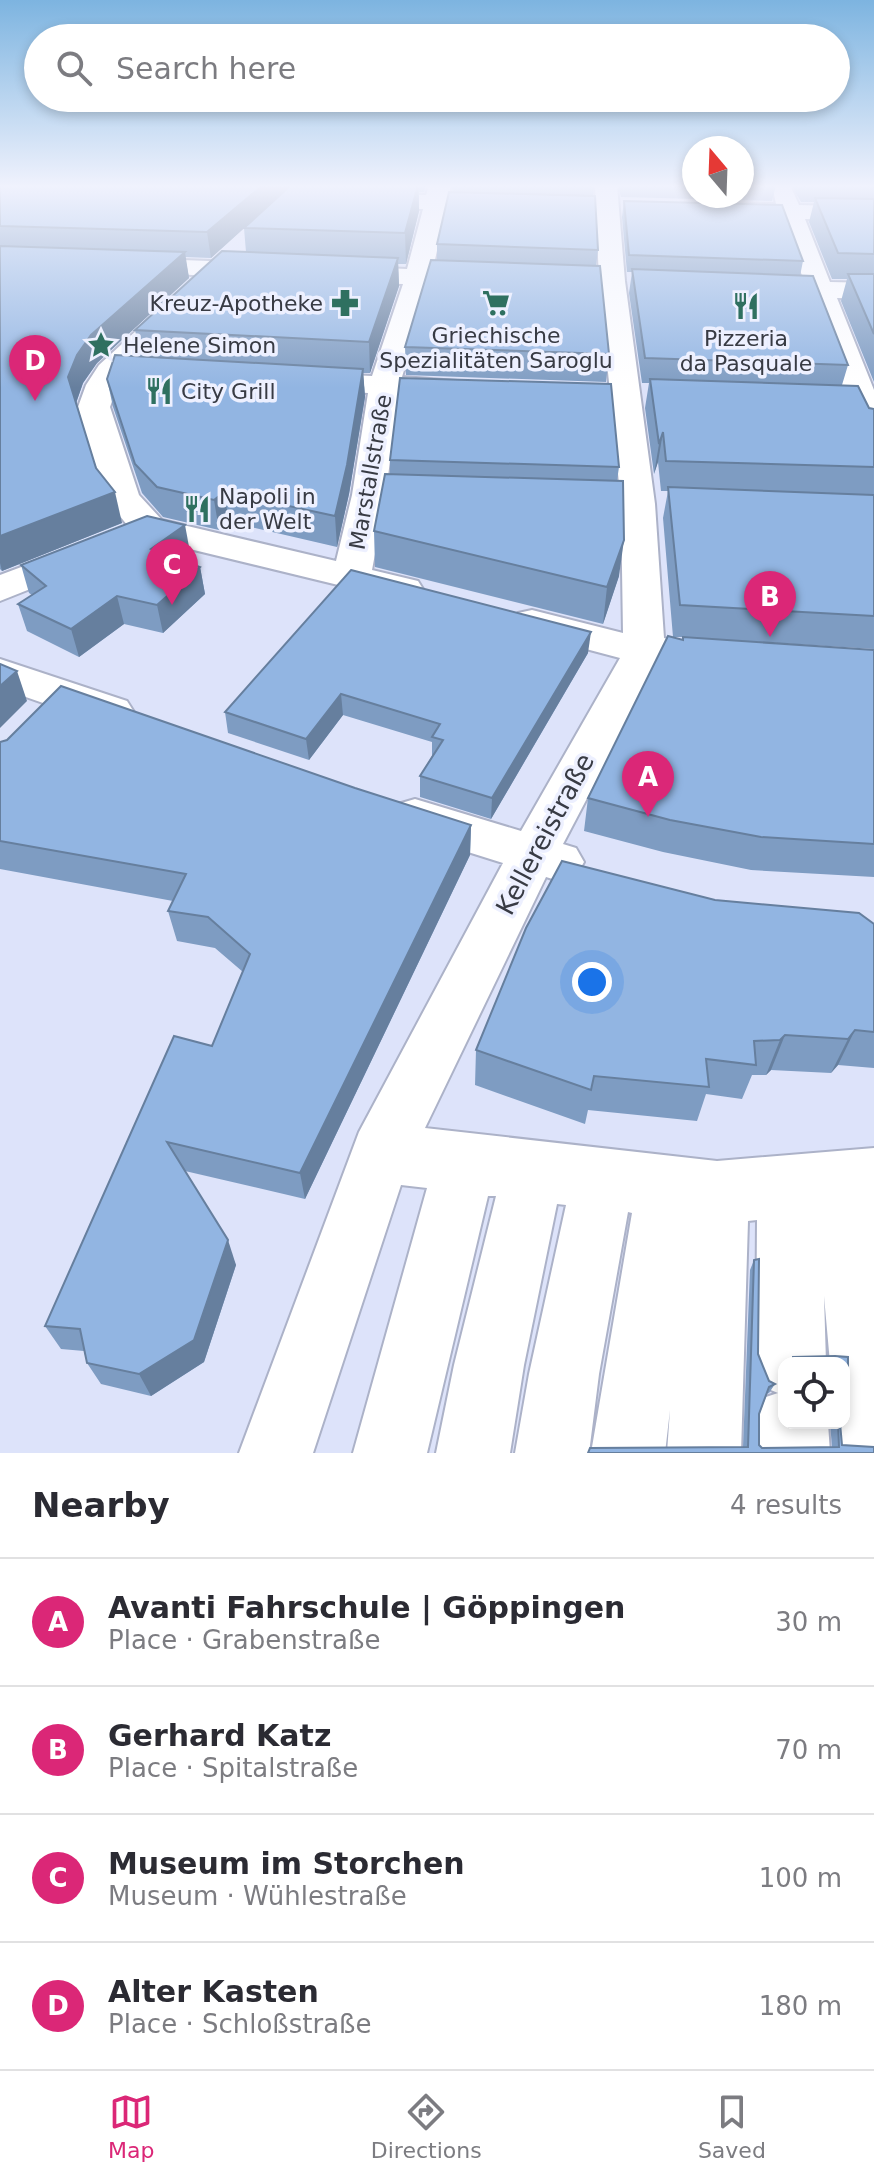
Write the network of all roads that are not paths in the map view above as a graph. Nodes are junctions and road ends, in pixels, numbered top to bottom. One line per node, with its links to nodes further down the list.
1 (424, 253): 6 (street, Marstallstraße)
2 (598, 253): 8 (street)
3 (806, 253): 11 (street)
4 (230, 260): 5 (street); 6 (street); 13 (street)
5 (110, 265)
6 (418, 277): 7 (street); 16 (street, Marstallstraße)
7 (508, 279)
8 (597, 281): 9 (street); 19 (street)
9 (644, 282)
10 (739, 286): 11 (street)
11 (819, 289): 12 (street); 22 (street)
12 (874, 291)
13 (109, 371): 14 (street); 25 (street)
14 (155, 374)
15 (277, 380): 16 (street)
16 (384, 386): 17 (street); 23 (street, Marstallstraße)
17 (490, 389)
18 (596, 392): 19 (street)
19 (628, 393): 20 (street); 30 (street)
20 (659, 395)
21 (832, 402): 22 (street)
22 (871, 412)
23 (369, 495): 24 (street); 26 (street, Marstallstraße)
24 (480, 499)
25 (127, 538): 26 (street); 27 (street)
26 (352, 575): 28 (street)
27 (0, 589)
28 (444, 599)
29 (490, 611): 30 (street)
30 (644, 651): 31 (street); 37 (street, Kellereistraße)
31 (705, 655)
32 (0, 673): 33 (street)
33 (63, 695): 34 (street); 35 (street)
34 (147, 725)
35 (31, 726)
36 (383, 807): 37 (street)
37 (532, 855): 38 (street); 39 (street, Kellereistraße)
38 (605, 874)
39 (381, 1153): 40 (street); 48 (street, Kellereistraße)
40 (465, 1163): 41 (street); 49 (street)
41 (533, 1171): 42 (street); 50 (street)
42 (603, 1179): 44 (street); 51 (street)
43 (836, 1182): 44 (street); 45 (street); 47 (street)
44 (693, 1189): 52 (street); 53 (street)
45 (792, 1357)
46 (792, 1429): 54 (street)
47 (874, 1451)
48 (276, 1453)
49 (390, 1453)
50 (473, 1453)
51 (552, 1453)
52 (628, 1453)
53 (704, 1453)
54 (793, 1453)

